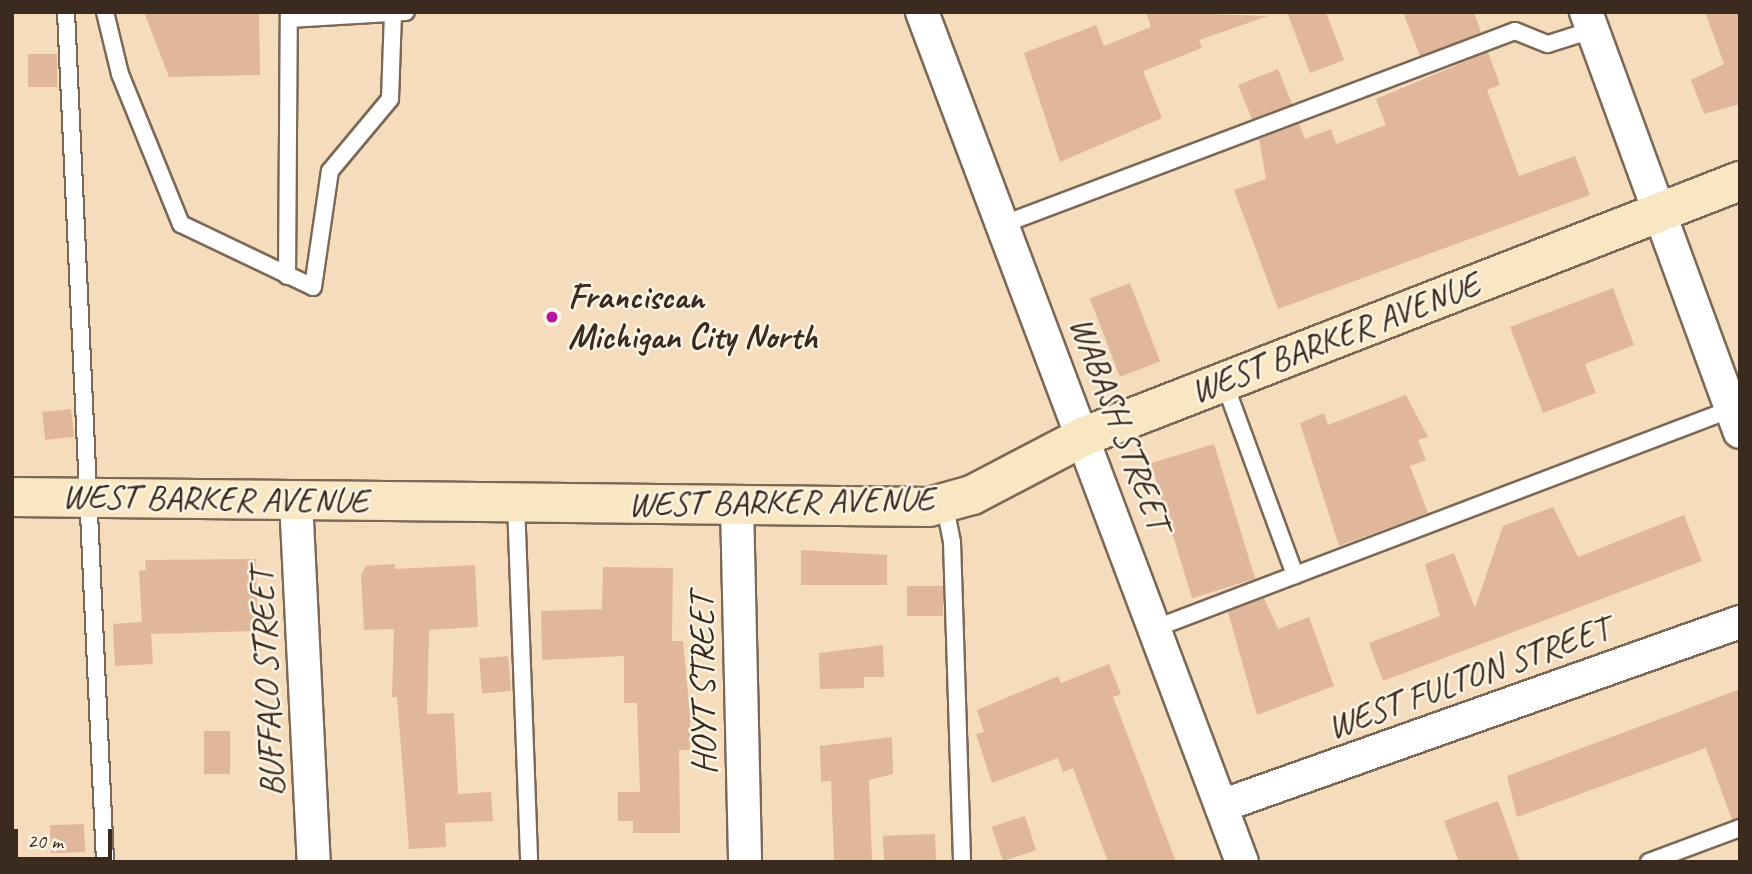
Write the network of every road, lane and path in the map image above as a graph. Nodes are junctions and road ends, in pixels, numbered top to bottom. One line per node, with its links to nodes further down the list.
1 (66, 12): 15 (lane)
2 (105, 12): 10 (lane)
3 (397, 13): 5 (lane); 10 (lane)
4 (924, 13): 9 (street, WABASH STREET)
5 (289, 16): 10 (lane)
6 (1589, 21): 8 (street); 9 (lane)
7 (1740, 181): 8 (street, WEST BARKER AVENUE)
8 (1658, 213): 11 (street, WEST BARKER AVENUE); 12 (street)
9 (1004, 225): 13 (street, WABASH STREET)
10 (288, 276)
11 (1223, 382): 13 (street, WEST BARKER AVENUE); 20 (lane)
12 (1737, 416): 20 (lane)
13 (1085, 436): 17 (street, WEST BARKER AVENUE); 22 (street, WABASH STREET)
14 (12, 497): 15 (street, WEST BARKER AVENUE)
15 (89, 498): 16 (street, WEST BARKER AVENUE); 25 (lane)
16 (296, 500): 18 (street, WEST BARKER AVENUE); 26 (street, BUFFALO STREET)
17 (944, 502): 19 (street, WEST BARKER AVENUE); 29 (lane)
18 (516, 503): 19 (street, WEST BARKER AVENUE); 27 (lane)
19 (737, 505): 28 (street, HOYT STREET)
20 (1295, 575): 22 (lane)
21 (1740, 622): 23 (street, WEST FULTON STREET)
22 (1156, 628): 23 (street, WABASH STREET)
23 (1222, 806): 30 (street, WABASH STREET)
24 (1740, 828): 31 (lane)
25 (105, 862)
26 (314, 862)
27 (529, 862)
28 (745, 862)
29 (962, 862)
30 (1242, 862)
31 (1649, 862)

